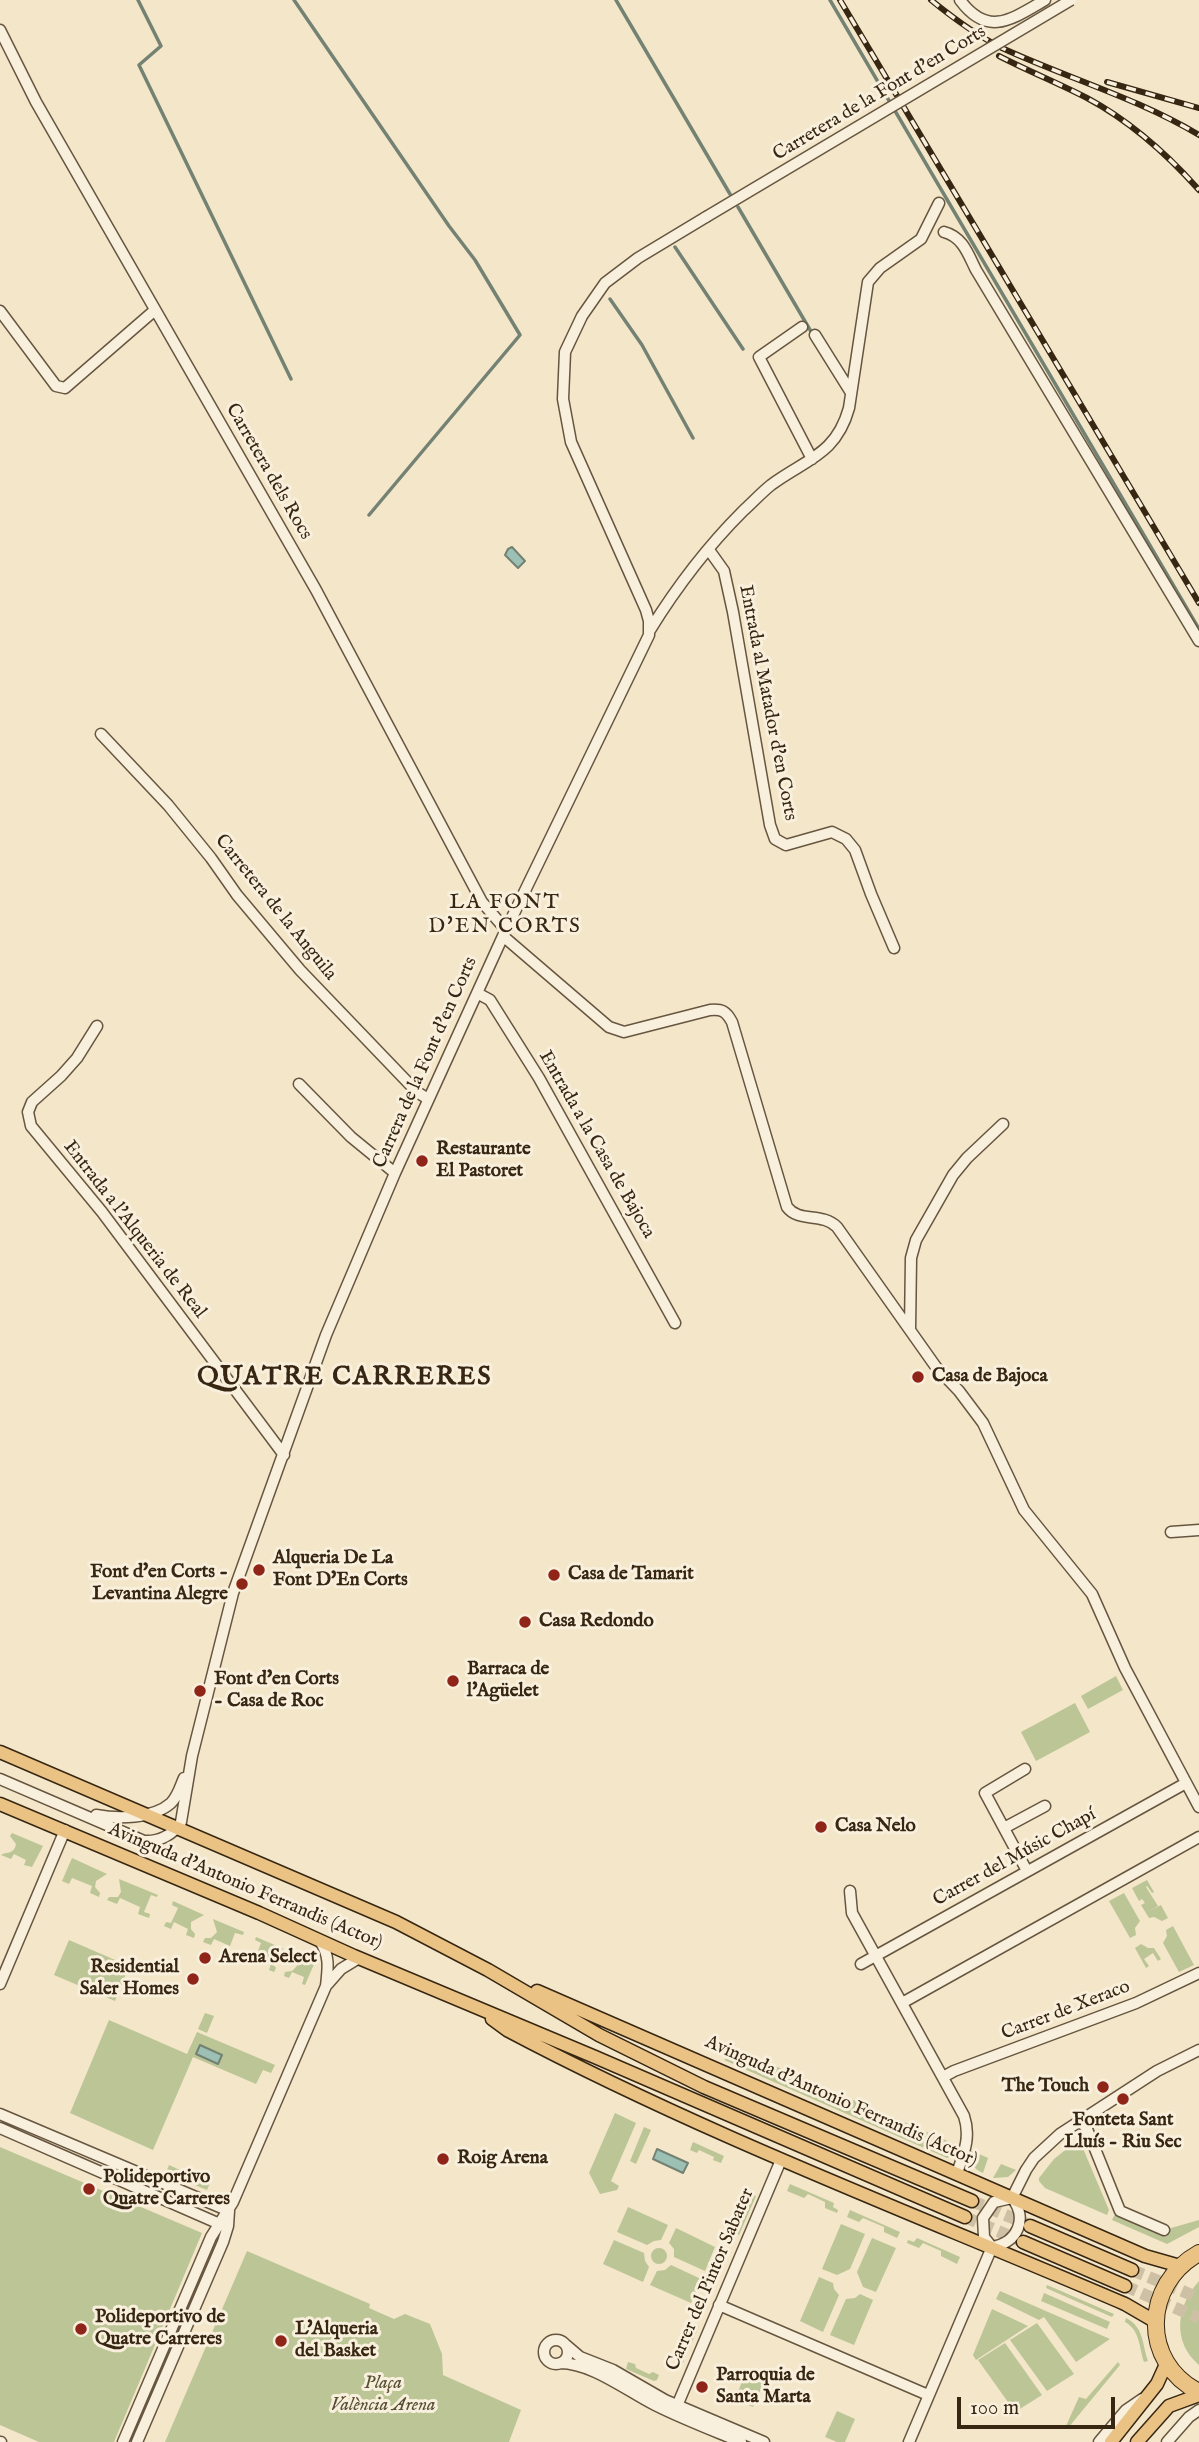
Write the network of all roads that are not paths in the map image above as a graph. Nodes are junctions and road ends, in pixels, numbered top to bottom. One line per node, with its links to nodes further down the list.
1 (960, 0): 2 (street)
2 (1045, 0)
3 (1071, 0): 14 (street, Carretera de la Font d'en Corts, bridge)
4 (0, 30): 7 (street, Carretera dels Rocs)
5 (939, 203): 11 (street)
6 (944, 232): 15 (street)
7 (155, 310): 8 (street); 17 (street, Carretera dels Rocs)
8 (0, 312)
9 (802, 327): 12 (street)
10 (815, 335): 11 (street)
11 (850, 391): 12 (street)
12 (812, 459): 13 (street)
13 (709, 550): 14 (street); 18 (street, Entrada al Matador d'en Corts)
14 (650, 630): 17 (street, Carrera de la Font d'en Corts)
15 (1199, 641)
16 (101, 734): 22 (street, Carretera de la Anguila)
17 (504, 933): 19 (street, Carrera de la Font d'en Corts); 26 (street, Carretera dels Rocs)
18 (894, 948)
19 (477, 993): 22 (street, Carrera de la Font d'en Corts); 25 (street, Entrada a la Casa de Bajoca)
20 (97, 1026): 27 (street, Entrada a l'Alqueria de Real)
21 (299, 1084): 24 (street)
22 (428, 1099): 24 (street, Carrera de la Font d'en Corts)
23 (1003, 1124): 26 (street)
24 (395, 1173): 27 (street, Carrera de la Font d'en Corts)
25 (675, 1322)
26 (909, 1330): 34 (street)
27 (284, 1455): 31 (street, Carrera de la Font d'en Corts)
28 (1199, 1530): 29 (street)
29 (1171, 1532)
30 (0, 1752): 39 (main road, Avinguda d'Antonio Ferrandis (Actor))
31 (192, 1756): 39 (street); 40 (street)
32 (1025, 1769): 41 (street)
33 (0, 1779): 38 (street, Avinguda d'Antonio Ferrandis (Actor))
34 (1186, 1783): 37 (street); 44 (street, Carrer del Músic Chapí)
35 (0, 1804): 42 (main road, Avinguda d'Antonio Ferrandis (Actor))
36 (1045, 1806): 41 (street)
37 (1199, 1807)
38 (72, 1809): 39 (street, Avinguda d'Antonio Ferrandis (Actor)); 40 (street, Avinguda d'Antonio Ferrandis (Actor))
39 (144, 1815): 40 (main road, Avinguda d'Antonio Ferrandis (Actor))
40 (177, 1828): 50 (main road, Avinguda d'Antonio Ferrandis (Actor))
41 (1004, 1829): 44 (street)
42 (65, 1830): 46 (main road, Avinguda d'Antonio Ferrandis (Actor)); 52 (street)
43 (1199, 1838): 54 (street)
44 (1027, 1871): 47 (street, Carrer del Músic Chapí)
45 (850, 1891): 47 (street)
46 (320, 1941): 48 (main road, Avinguda d'Antonio Ferrandis (Actor)); 53 (street)
47 (876, 1956): 49 (street, Carrer del Músic Chapí); 54 (street)
48 (359, 1958): 53 (street); 55 (main road, Avinguda d'Antonio Ferrandis (Actor))
49 (861, 1964)
50 (488, 1970): 62 (main road, Avinguda d'Antonio Ferrandis (Actor)); 64 (main road, Avinguda d'Antonio Ferrandis (Actor))
51 (1199, 1973): 57 (street, Carrer de Xeraco)
52 (0, 1984)
53 (326, 1986): 65 (street)
54 (902, 2003): 57 (street)
55 (475, 2006): 61 (main road, Avinguda d'Antonio Ferrandis (Actor)); 66 (main road, Avinguda d'Antonio Ferrandis (Actor))
56 (1199, 2050): 59 (street)
57 (943, 2077): 62 (street)
58 (0, 2114): 65 (street)
59 (1080, 2120): 63 (street); 69 (street)
60 (0, 2129): 67 (street)
61 (781, 2160): 71 (main road, Avinguda d'Antonio Ferrandis (Actor)); 76 (street, Carrer del Pintor Sabater)
62 (957, 2173): 63 (main road, Avinguda d'Antonio Ferrandis (Actor))
63 (1012, 2198): 71 (street); 71 (street); 73 (main road, Avinguda d'Antonio Ferrandis (Actor))
64 (972, 2200)
65 (229, 2211): 67 (street)
66 (965, 2217)
67 (223, 2225): 86 (street); 87 (street)
68 (1030, 2226): 74 (main road)
69 (1164, 2230)
70 (1023, 2242): 75 (main road)
71 (992, 2247): 77 (main road, Avinguda d'Antonio Ferrandis (Actor)); 82 (street)
72 (1199, 2253): 73 (highway)
73 (1180, 2266): 77 (highway)
74 (1132, 2270)
75 (1125, 2286)
76 (719, 2305): 82 (street); 84 (street, Carrer del Pintor Sabater)
77 (1156, 2322): 79 (highway)
78 (565, 2345): 80 (street); 80 (street); 84 (street)
79 (1167, 2362): 81 (highway); 83 (main road)
80 (560, 2364): 84 (street)
81 (1199, 2394): 93 (main road)
82 (928, 2395): 90 (street)
83 (1145, 2398): 91 (street); 92 (main road)
84 (675, 2409): 88 (street); 89 (street)
85 (1199, 2410): 94 (street)
86 (123, 2442)
87 (137, 2442)
88 (741, 2442)
89 (764, 2442)
90 (909, 2442)
91 (1099, 2442)
92 (1111, 2442)
93 (1137, 2442)
94 (1167, 2442)

